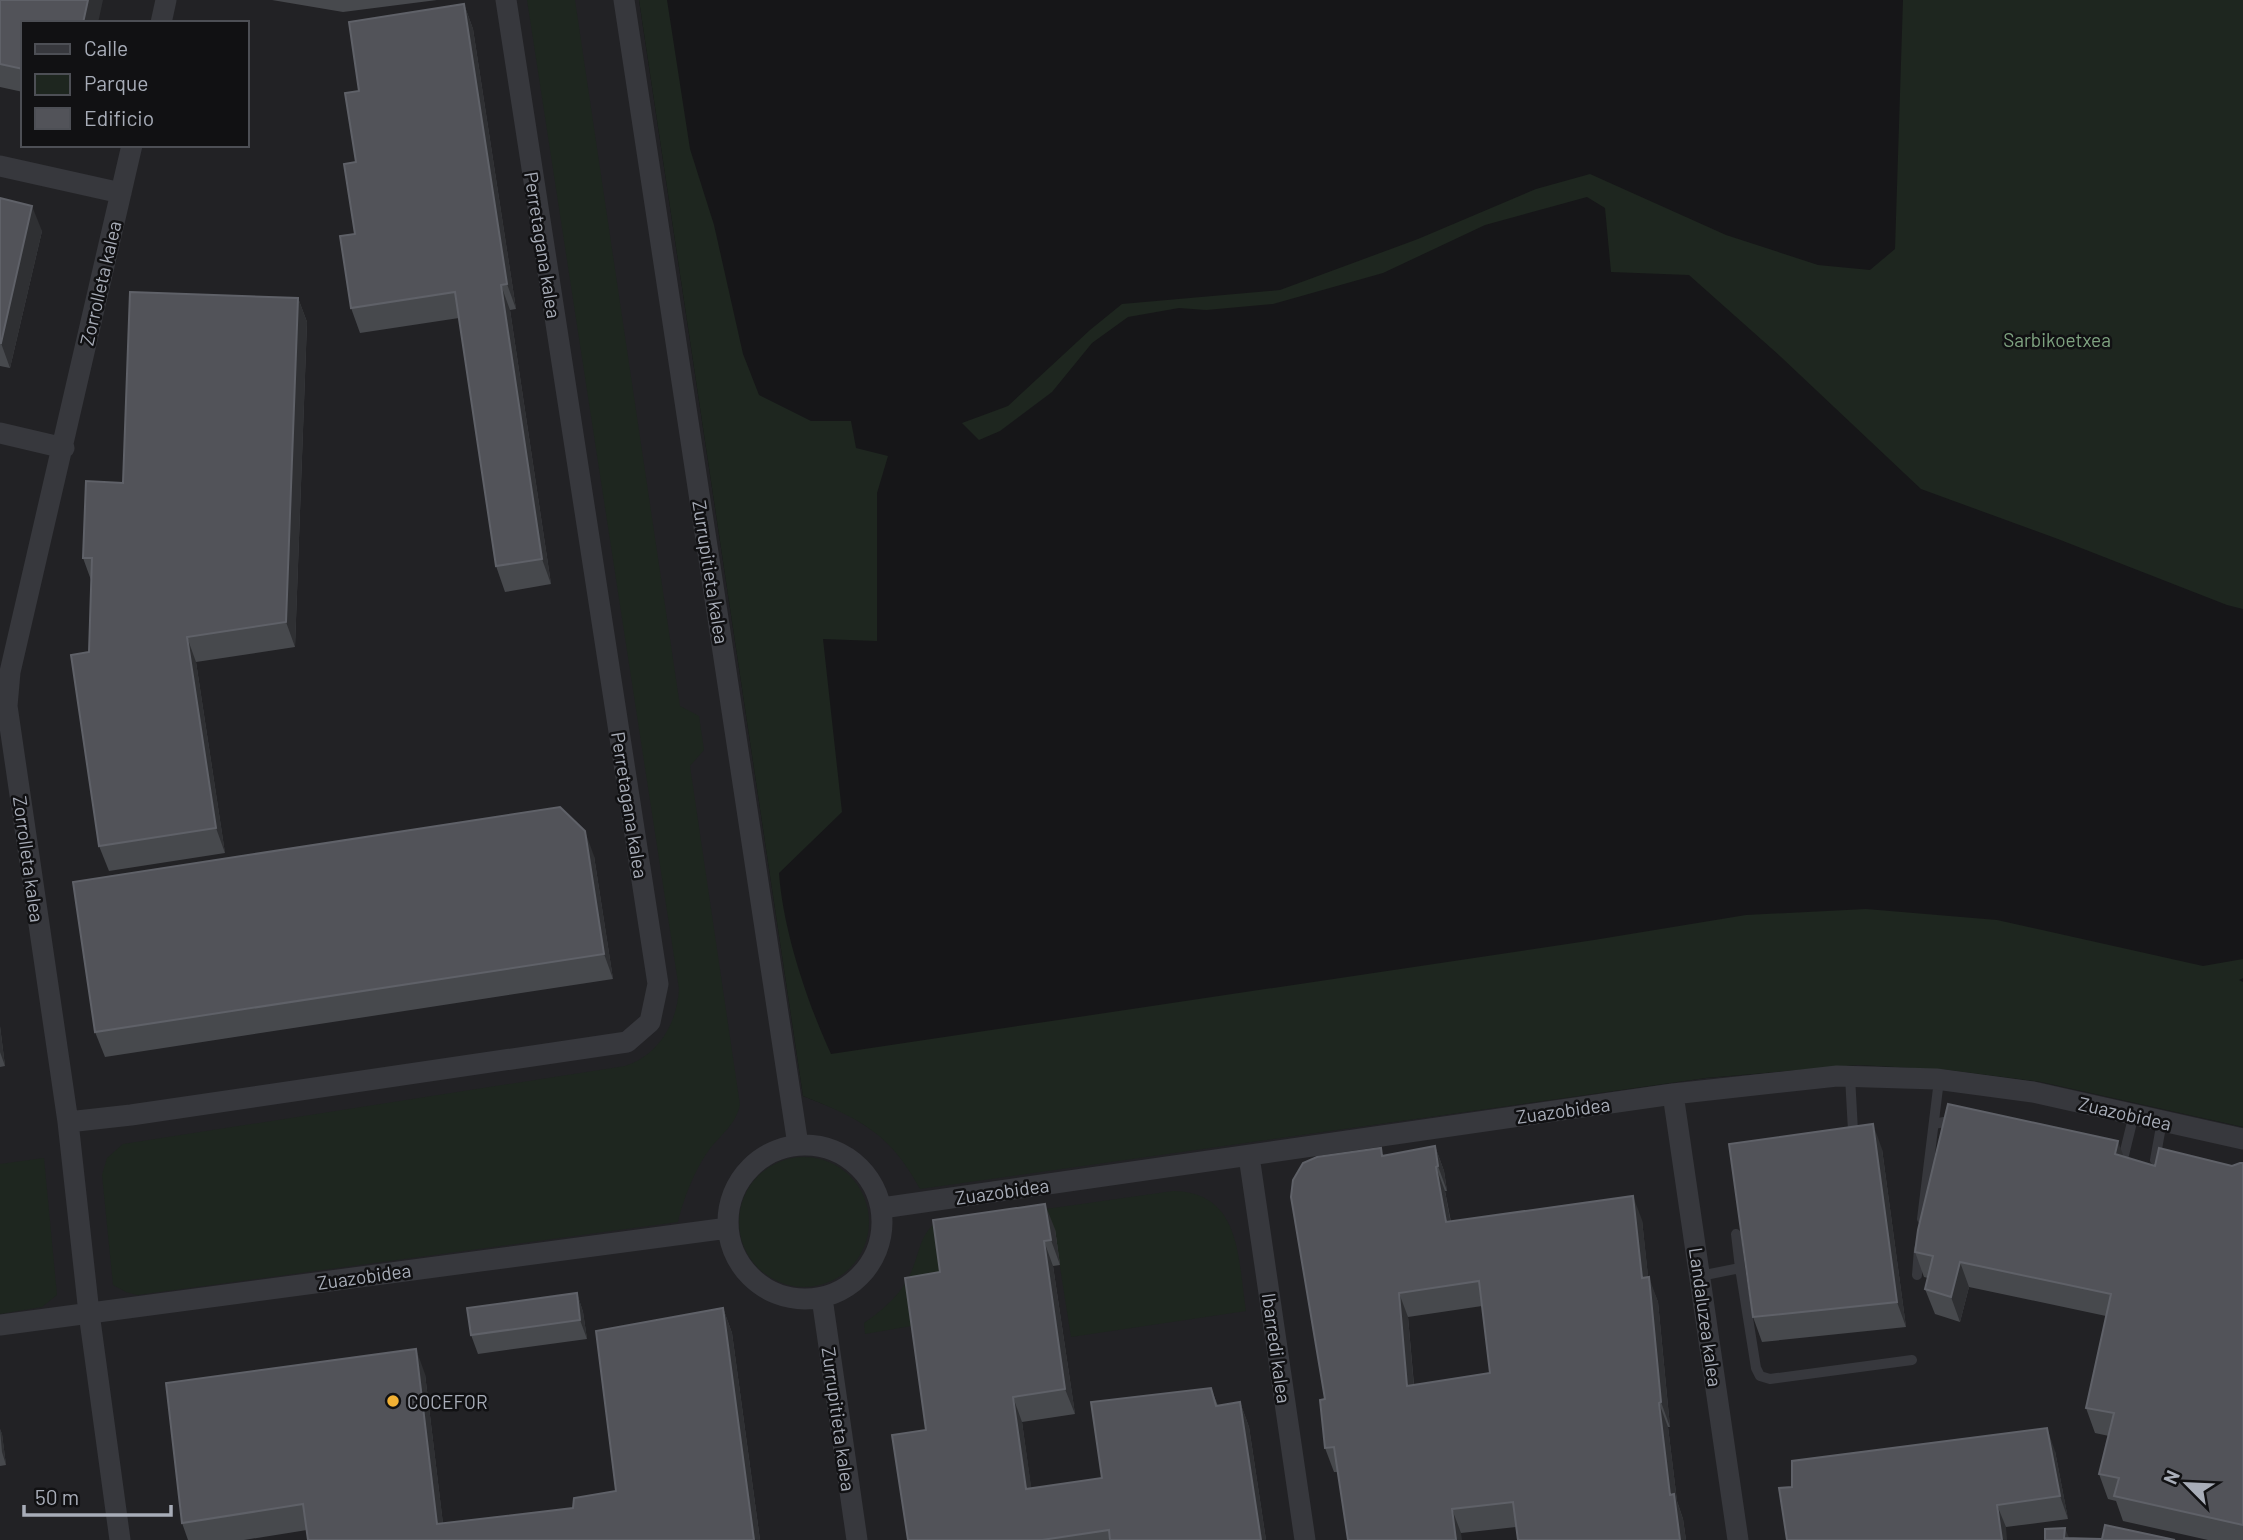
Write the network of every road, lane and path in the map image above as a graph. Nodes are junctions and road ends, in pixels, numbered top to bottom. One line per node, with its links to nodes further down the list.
1 (166, 0): 4 (street)
2 (506, 0): 17 (street, Perretagana kalea)
3 (624, 0): 22 (street, Zurrupitieta kalea)
4 (161, 21)
5 (132, 147): 7 (street, Zorrolleta kalea)
6 (0, 166): 7 (street)
7 (121, 193): 9 (street, Zorrolleta kalea)
8 (0, 433): 9 (street)
9 (64, 448): 10 (street, Zorrolleta kalea)
10 (5, 671): 11 (street, Zorrolleta kalea)
11 (4, 705): 17 (street, Zorrolleta kalea)
12 (1850, 1076): 13 (street, Zuazobidea); 14 (street, Zuazobidea); 20 (lane)
13 (1940, 1080): 15 (street, Zuazobidea); 18 (lane)
14 (1674, 1094): 24 (street, Zuazobidea); 31 (street, Landaluzea kalea)
15 (2134, 1115): 16 (street, Zuazobidea); 23 (lane)
16 (2162, 1121): 21 (street, Zuazobidea); 25 (lane)
17 (68, 1122): 33 (street, Zorrolleta kalea)
18 (1934, 1124): 19 (lane); 30 (lane)
19 (1972, 1124)
20 (1853, 1131)
21 (2243, 1139)
22 (797, 1145): 26 (street); 27 (street)
23 (2093, 1151)
24 (1249, 1156): 26 (street, Zuazobidea); 38 (street, Ibarredi kalea)
25 (2183, 1168)
26 (882, 1208): 32 (street)
27 (728, 1228): 32 (street); 33 (street, Zuazobidea)
28 (1736, 1234): 29 (lane)
29 (1740, 1268): 31 (lane); 35 (lane)
30 (1917, 1275)
31 (1700, 1276): 39 (street, Landaluzea kalea)
32 (822, 1298): 37 (street, Zurrupitieta kalea)
33 (89, 1313): 34 (street, Zuazobidea); 36 (street, Zorrolleta kalea)
34 (0, 1325)
35 (1912, 1360)
36 (120, 1540)
37 (857, 1540)
38 (1305, 1540)
39 (1738, 1540)

